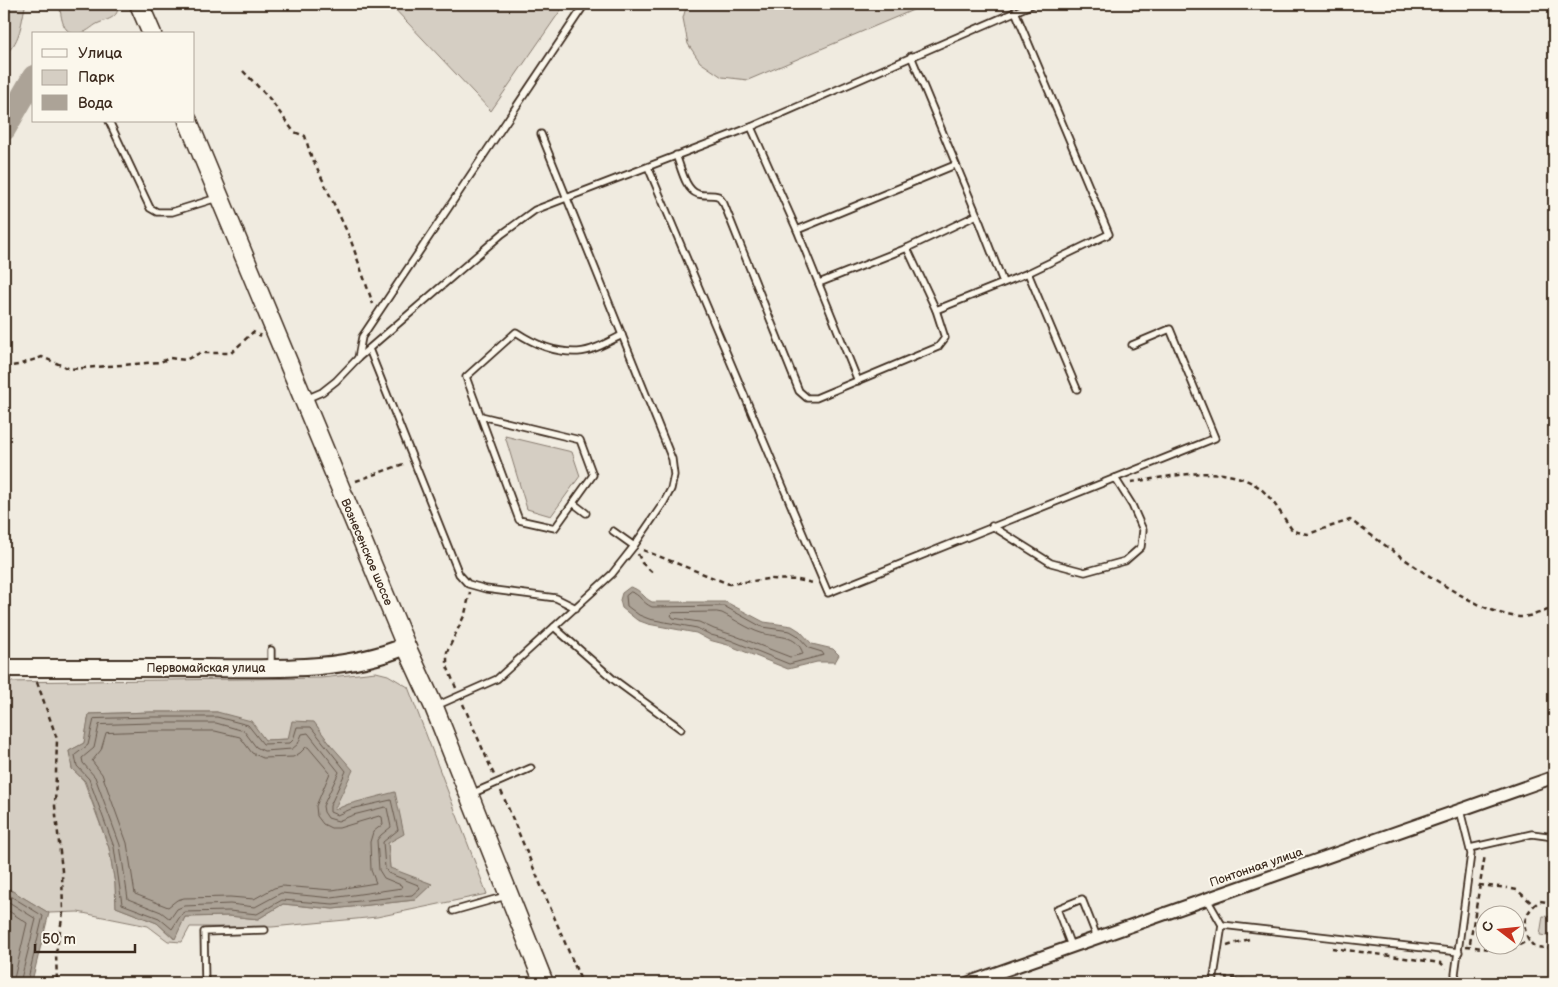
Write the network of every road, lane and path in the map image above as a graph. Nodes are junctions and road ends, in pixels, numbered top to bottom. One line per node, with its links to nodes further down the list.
1 (139, 4): 5 (main road)
2 (585, 4): 24 (lane)
3 (1033, 4): 4 (lane)
4 (1015, 11): 6 (lane); 20 (lane)
5 (151, 32)
6 (911, 56): 10 (lane); 13 (lane)
7 (243, 71): 24 (path)
8 (109, 122): 15 (lane)
9 (188, 122): 15 (main road, Вознесенское шоссе)
10 (751, 126): 12 (lane); 18 (lane)
11 (541, 134): 16 (lane)
12 (676, 155): 14 (lane); 31 (lane)
13 (955, 165): 17 (lane); 18 (lane)
14 (648, 167): 16 (lane); 44 (lane)
15 (220, 197): 33 (main road, Вознесенское шоссе)
16 (566, 198): 25 (lane); 28 (lane)
17 (977, 214): 19 (lane); 21 (lane)
18 (797, 230): 22 (lane)
19 (907, 248): 22 (lane); 23 (lane)
20 (1028, 273): 21 (lane); 32 (lane)
21 (1003, 282): 23 (lane)
22 (819, 283): 31 (lane)
23 (936, 310): 31 (lane)
24 (377, 315): 29 (lane)
25 (622, 335): 34 (lane); 42 (lane)
26 (261, 336): 30 (path)
27 (1132, 345): 36 (lane)
28 (369, 349): 29 (lane); 35 (lane)
29 (358, 358): 33 (lane)
30 (4, 367)
31 (858, 381)
32 (1077, 389)
33 (304, 400): 48 (main road, Вознесенское шоссе)
34 (481, 416): 38 (lane); 38 (lane)
35 (413, 460): 37 (path); 45 (lane)
36 (1115, 478): 40 (lane); 40 (lane); 46 (path)
37 (356, 481)
38 (573, 503): 39 (lane)
39 (586, 513)
40 (992, 526): 44 (lane)
41 (613, 531): 42 (lane)
42 (634, 546): 43 (path); 44 (path); 45 (lane)
43 (654, 574)
44 (824, 583)
45 (576, 608): 47 (lane)
46 (1554, 608)
47 (554, 627): 53 (lane); 54 (lane)
48 (406, 646): 52 (street, Первомайская улица); 53 (main road, Вознесенское шоссе)
49 (271, 650): 52 (lane)
50 (4, 668): 51 (street, Первомайская улица)
51 (36, 668): 52 (street, Первомайская улица); 84 (path)
52 (271, 668)
53 (434, 707): 57 (main road, Вознесенское шоссе)
54 (681, 729)
55 (531, 768): 57 (lane)
56 (1554, 776): 58 (street, Понтонная улица)
57 (469, 795): 64 (main road, Вознесенское шоссе)
58 (1460, 810): 60 (lane); 65 (street, Понтонная улица)
59 (1554, 837): 60 (lane)
60 (1470, 848): 62 (lane)
61 (1487, 850): 63 (path)
62 (1468, 883): 63 (path); 74 (lane)
63 (1480, 885): 67 (path); 76 (path)
64 (509, 896): 68 (lane); 86 (main road, Вознесенское шоссе)
65 (1207, 899): 69 (lane); 71 (street, Понтонная улица)
66 (1554, 903): 67 (path)
67 (1534, 905): 73 (path)
68 (453, 911)
69 (1222, 925): 79 (lane); 80 (lane)
70 (265, 930): 85 (lane)
71 (1097, 937): 75 (street, Понтонная улица); 75 (lane)
72 (1253, 938): 79 (path)
73 (1529, 940): 76 (path); 78 (path)
74 (1460, 945): 76 (path); 80 (lane)
75 (1071, 946): 87 (street, Понтонная улица)
76 (1469, 946): 81 (path)
77 (1332, 948): 82 (path)
78 (1554, 948)
79 (1218, 949): 83 (lane)
80 (1459, 952): 90 (lane)
81 (1468, 953)
82 (1448, 969)
83 (1214, 976): 88 (lane); 89 (path)
84 (57, 983)
85 (205, 983)
86 (544, 983)
87 (968, 983)
88 (1213, 983)
89 (1260, 983)
90 (1458, 983)

